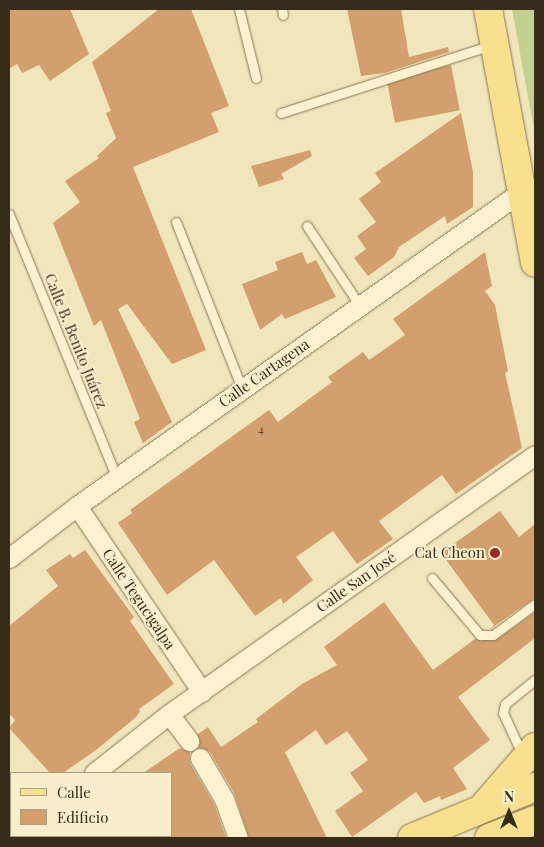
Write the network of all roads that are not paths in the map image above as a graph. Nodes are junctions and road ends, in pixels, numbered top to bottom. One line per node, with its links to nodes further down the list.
1 (239, 9): 4 (lane)
2 (488, 9): 3 (main road)
3 (494, 44): 5 (lane); 6 (main road)
4 (256, 78)
5 (280, 113)
6 (522, 191): 10 (main road); 11 (street, Calle Cartagena)
7 (9, 214): 14 (lane, Calle B. Benito Juárez)
8 (176, 222): 12 (lane)
9 (306, 226): 11 (lane)
10 (535, 263)
11 (360, 306): 12 (street, Calle Cartagena)
12 (242, 389): 14 (street, Calle Cartagena)
13 (535, 455): 20 (street, Calle San José)
14 (117, 478): 15 (street, Calle Cartagena)
15 (77, 506): 16 (street, Calle Cartagena); 20 (street, Calle Tegucigalpa)
16 (9, 558)
17 (432, 578): 18 (lane)
18 (535, 604)
19 (535, 680): 23 (lane)
20 (202, 692): 21 (street, Calle San José)
21 (170, 714): 22 (street); 25 (street, Calle San José)
22 (189, 741)
23 (530, 753): 27 (main road)
24 (200, 758): 31 (street)
25 (95, 772)
26 (535, 787): 27 (main road)
27 (482, 809): 32 (main road)
28 (535, 820): 29 (main road)
29 (497, 835): 30 (main road)
30 (535, 836)
31 (238, 838)
32 (412, 838)

